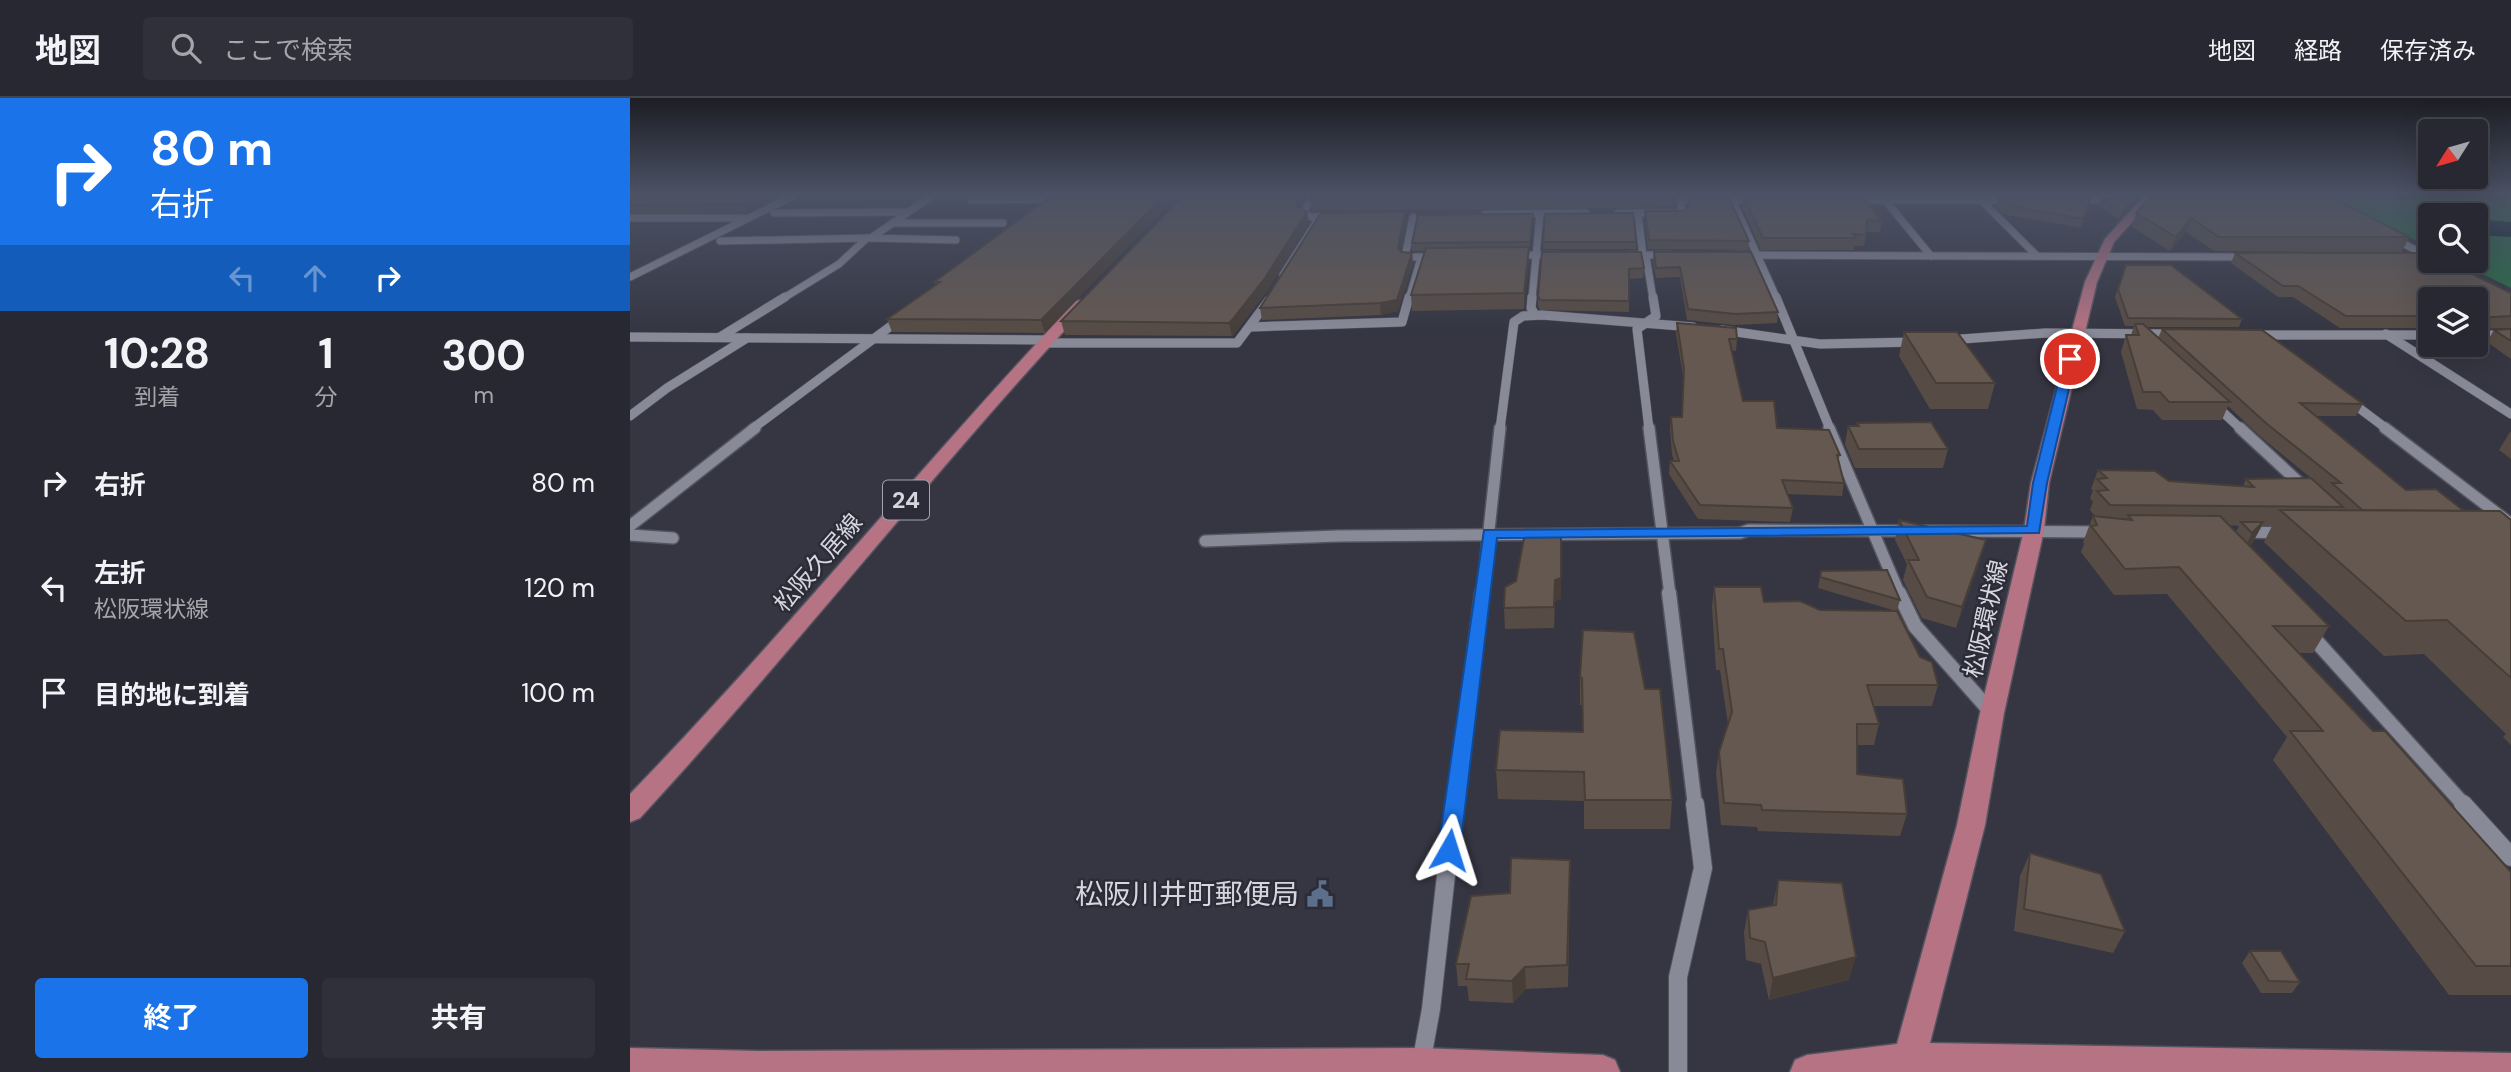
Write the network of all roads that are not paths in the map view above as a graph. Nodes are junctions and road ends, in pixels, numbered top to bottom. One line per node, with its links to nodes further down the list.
1 (703, 240): 29 (street)
2 (747, 240): 13 (street)
3 (866, 240): 49 (street)
4 (1305, 240): 30 (street)
5 (1408, 240): 25 (street)
6 (1537, 240): 15 (street)
7 (1642, 240): 21 (street)
8 (1752, 240): 19 (street)
9 (1918, 240): 23 (street)
10 (2021, 240): 24 (street)
11 (2112, 240): 26 (main road, 松阪環状線)
12 (2398, 240): 28 (street)
13 (720, 241)
14 (1508, 255): 15 (street)
15 (1536, 255): 16 (street); 34 (street)
16 (1563, 255)
17 (1616, 255): 21 (street)
18 (1721, 255): 19 (street)
19 (1759, 255): 23 (street); 52 (street)
20 (1452, 256): 25 (street)
21 (1644, 256): 22 (street); 35 (street)
22 (1684, 256)
23 (1931, 256): 24 (street)
24 (2037, 256): 26 (street)
25 (1425, 257): 36 (street)
26 (2100, 257): 27 (street); 42 (main road, 松阪環状線)
27 (2265, 257)
28 (2417, 258)
29 (630, 277)
30 (1278, 284)
31 (1091, 294): 53 (main road, 松阪久居線 / 24)
32 (1272, 295): 36 (street)
33 (906, 314): 51 (street)
34 (1535, 315): 35 (street); 70 (street)
35 (1648, 323): 37 (street); 71 (street)
36 (1251, 327): 53 (street)
37 (1699, 328)
38 (1712, 329): 52 (street)
39 (2140, 334): 40 (street); 42 (street); 56 (street)
40 (2180, 334)
41 (2386, 334): 44 (street); 45 (street); 60 (street)
42 (2076, 335): 54 (street); 66 (main road, 松阪環状線)
43 (2248, 335): 44 (street)
44 (2262, 335): 57 (street)
45 (2418, 335)
46 (2488, 335): 47 (street)
47 (2511, 335)
48 (630, 337): 49 (street)
49 (720, 337): 50 (street)
50 (747, 338): 51 (street); 61 (street)
51 (873, 339): 53 (street); 64 (street)
52 (1795, 340): 55 (street); 65 (street)
53 (1048, 341): 77 (main road, 松阪久居線 / 24)
54 (1937, 341)
55 (1924, 342)
56 (2150, 343)
57 (2273, 343)
58 (2338, 392): 63 (street)
59 (2208, 398): 62 (street)
60 (2511, 414)
61 (630, 416)
62 (2316, 499)
63 (2511, 524)
64 (630, 526)
65 (1874, 530): 66 (street); 71 (street); 76 (street)
66 (2034, 530): 68 (street); 76 (main road, 松阪環状線)
67 (2235, 532): 69 (street)
68 (2117, 533)
69 (2297, 533)
70 (1490, 534): 71 (street); 74 (street); 80 (street)
71 (1660, 534): 84 (street)
72 (630, 536): 73 (street)
73 (673, 538)
74 (1205, 541)
75 (2295, 620): 78 (street)
76 (1992, 713): 81 (main road, 松阪環状線)
77 (630, 811)
78 (2511, 857)
79 (630, 1065): 80 (main road)
80 (1420, 1065): 83 (main road)
81 (1907, 1066): 82 (main road); 85 (main road)
82 (2511, 1070)
83 (1603, 1072)
84 (1678, 1072)
85 (1807, 1072)

